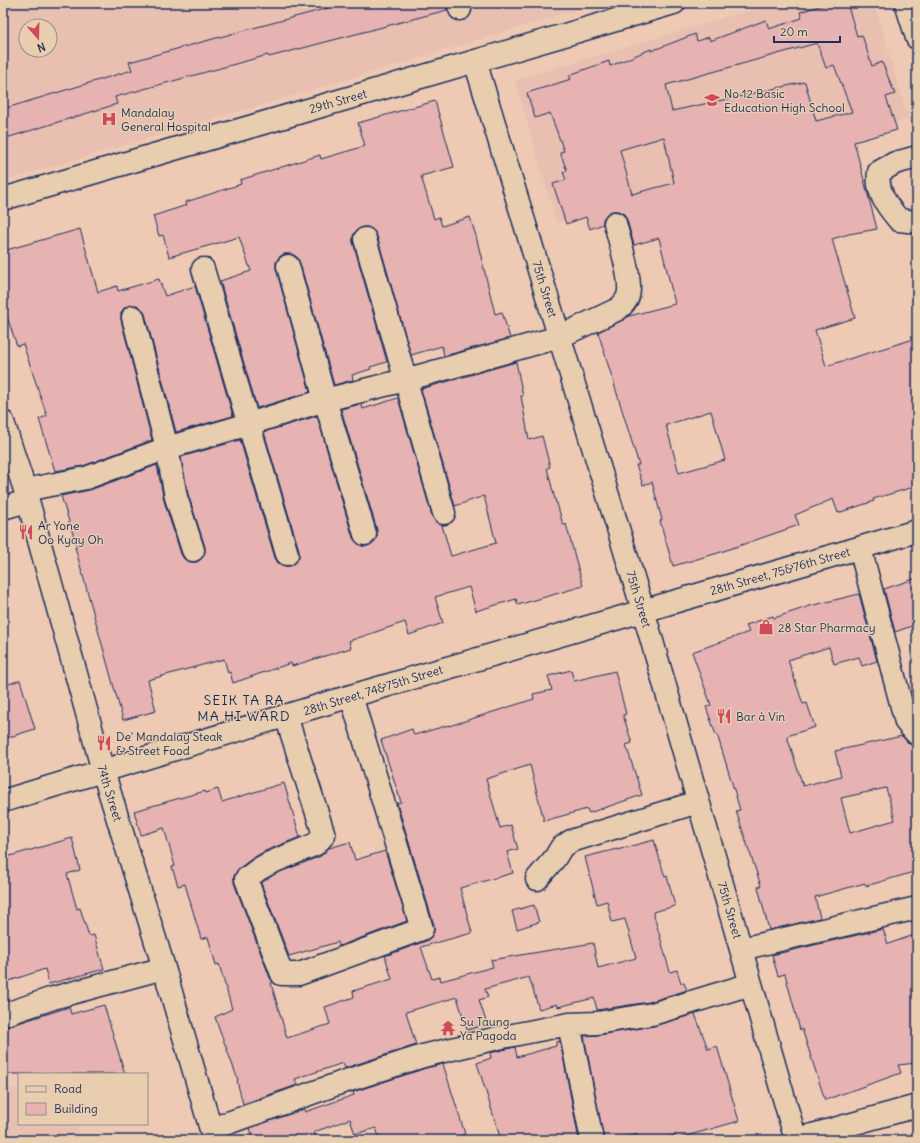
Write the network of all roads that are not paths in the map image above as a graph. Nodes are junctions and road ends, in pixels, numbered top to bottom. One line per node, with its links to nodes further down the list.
1 (674, 3): 4 (street, 29th Street)
2 (906, 3): 3 (street)
3 (917, 38)
4 (474, 61): 6 (street, 29th Street); 13 (street, 75th Street)
5 (917, 157): 7 (street)
6 (3, 199)
7 (917, 222)
8 (615, 223): 13 (street)
9 (365, 239): 14 (street)
10 (288, 266): 15 (street)
11 (203, 269): 17 (street)
12 (133, 317): 18 (street)
13 (560, 338): 14 (street); 27 (street, 75th Street)
14 (405, 380): 15 (street); 21 (street)
15 (325, 400): 17 (street); 23 (street)
16 (3, 422): 19 (street, 74th Street)
17 (248, 424): 18 (street); 26 (street)
18 (167, 448): 19 (street); 25 (street)
19 (26, 496): 20 (street); 31 (street, 74th Street)
20 (3, 508)
21 (444, 513)
22 (917, 531): 24 (street, 28th Street, 75&76th Street)
23 (365, 534)
24 (860, 548): 27 (street, 28th Street, 75&76th Street); 30 (street)
25 (193, 550)
26 (287, 554)
27 (643, 610): 28 (street, 28th Street, 74&75th Street); 33 (street, 75th Street)
28 (351, 696): 29 (street, 28th Street, 74&75th Street); 29 (street)
29 (286, 716): 31 (street, 28th Street, 74&75th Street)
30 (917, 734)
31 (103, 770): 32 (street, 28th Street, 74&75th Street); 37 (street, 74th Street)
32 (3, 801)
33 (698, 802): 34 (street); 36 (street, 75th Street)
34 (537, 878)
35 (917, 908): 36 (street)
36 (741, 949): 38 (street, 75th Street)
37 (164, 968): 39 (street); 42 (street, 74th Street)
38 (751, 984): 40 (street); 44 (street, 75th Street)
39 (3, 1015)
40 (569, 1024): 42 (street); 43 (street)
41 (917, 1106): 44 (street)
42 (212, 1134)
43 (592, 1140)
44 (795, 1140)

